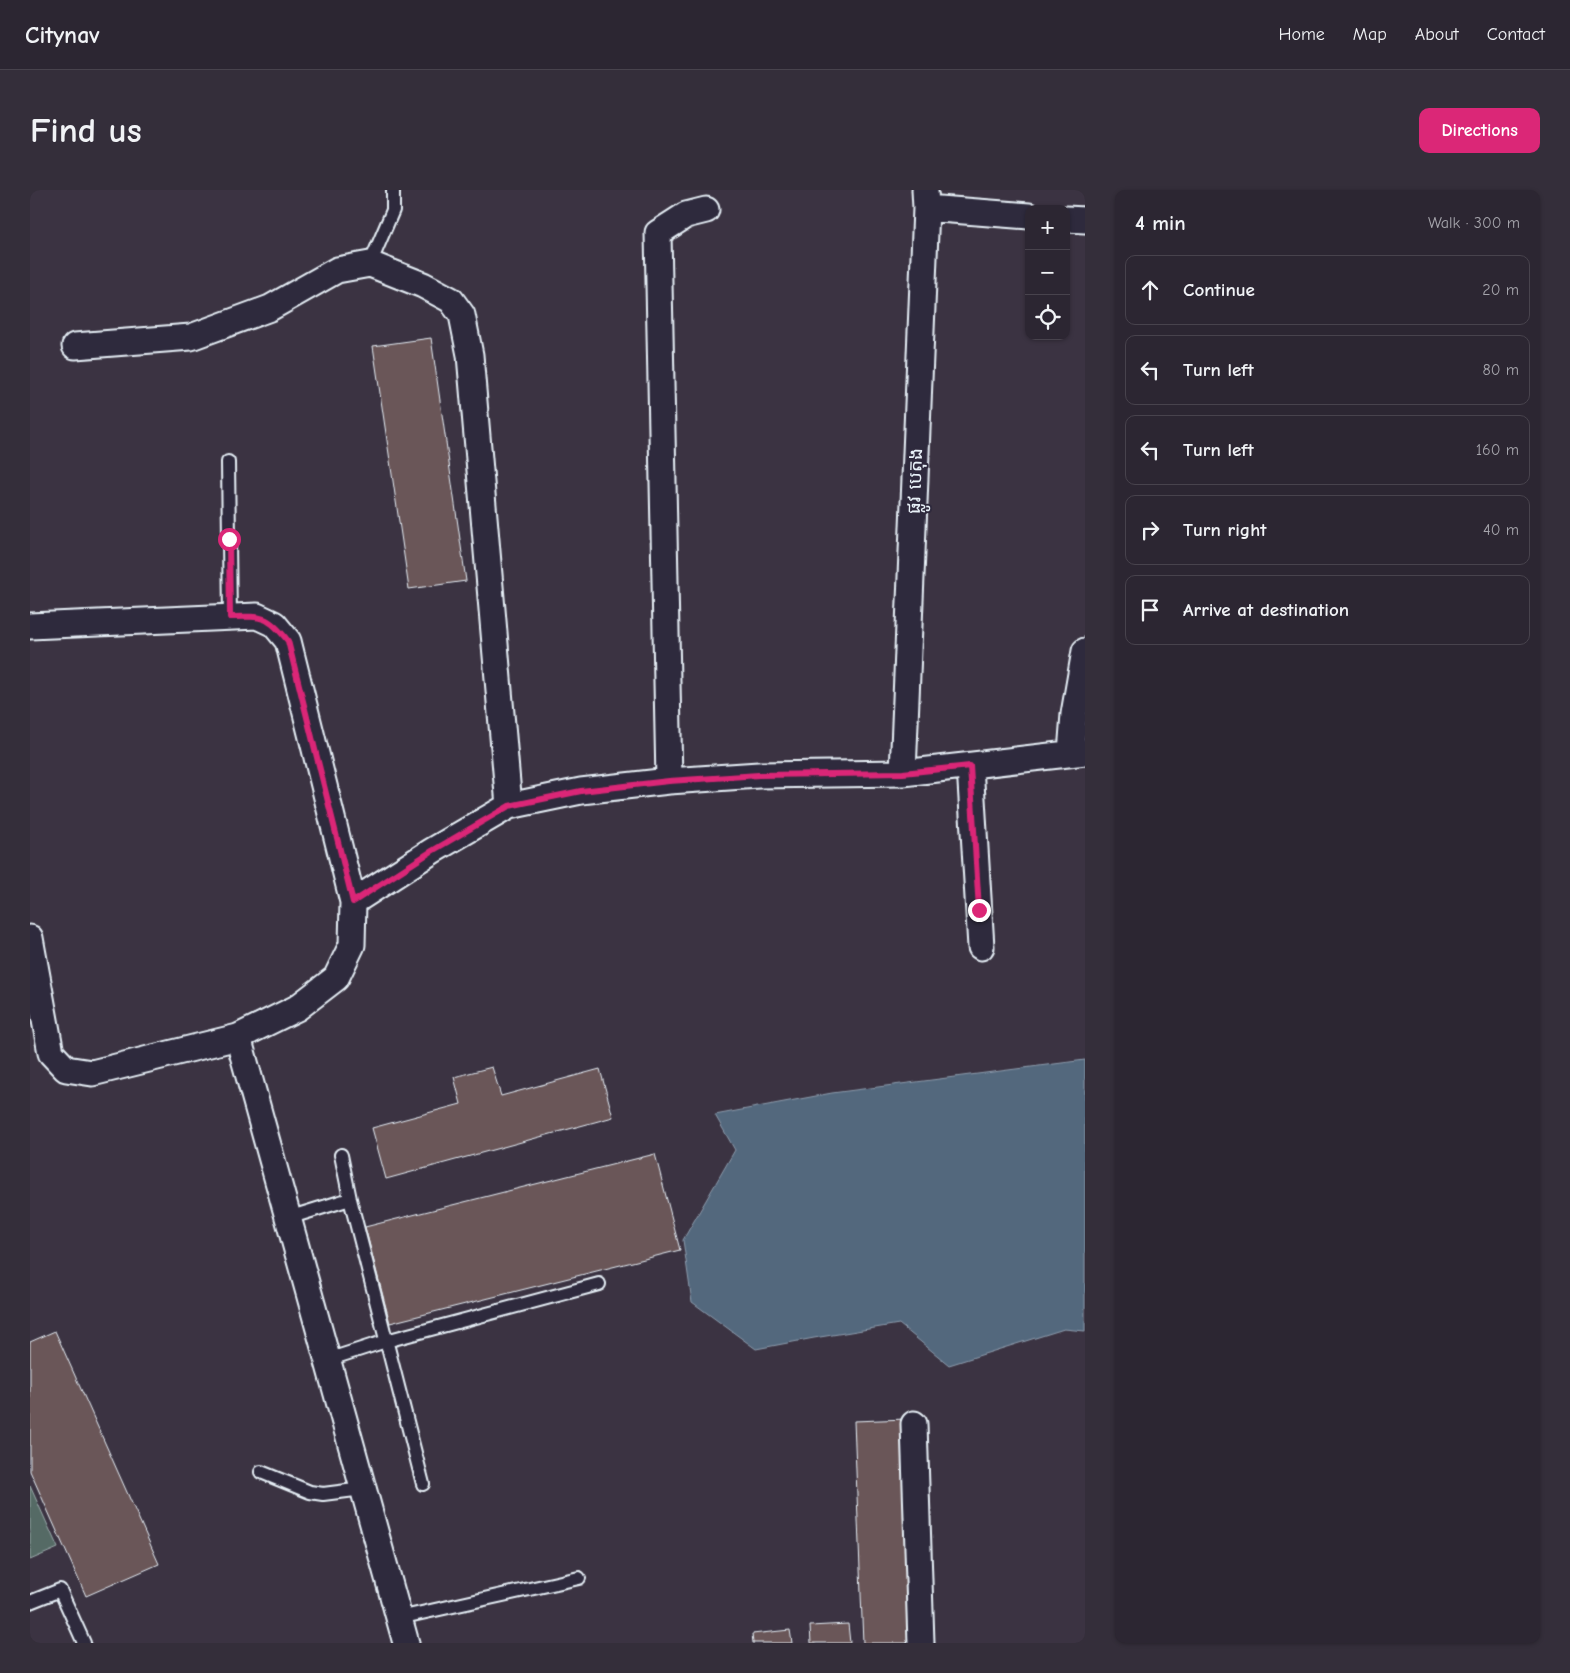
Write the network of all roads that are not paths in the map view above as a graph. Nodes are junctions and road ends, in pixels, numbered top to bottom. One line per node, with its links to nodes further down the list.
1 (393, 190): 7 (lane)
2 (925, 199): 4 (street); 15 (street, ផ្លូវ បេតុង)
3 (706, 210): 16 (street)
4 (1025, 215)
5 (1070, 219): 6 (street)
6 (1085, 220)
7 (370, 264): 8 (street); 17 (street)
8 (75, 346)
9 (228, 462): 10 (lane)
10 (230, 617): 11 (street); 18 (street)
11 (30, 626)
12 (1085, 652): 13 (street)
13 (1078, 753): 14 (street)
14 (970, 766): 15 (street); 20 (street)
15 (903, 773): 16 (street)
16 (669, 781): 17 (street)
17 (509, 806): 18 (street)
18 (353, 902): 21 (street)
19 (30, 938): 21 (street)
20 (981, 946)
21 (238, 1037): 24 (street)
22 (341, 1155): 23 (lane)
23 (350, 1199): 24 (lane); 26 (lane)
24 (288, 1218): 27 (street)
25 (599, 1284): 26 (lane)
26 (386, 1341): 27 (lane); 30 (lane)
27 (327, 1360): 31 (street)
28 (914, 1424): 37 (street)
29 (261, 1472): 31 (lane)
30 (423, 1484)
31 (363, 1490): 34 (street)
32 (579, 1578): 34 (lane)
33 (30, 1602): 35 (lane)
34 (399, 1618): 36 (street)
35 (84, 1643)
36 (406, 1643)
37 (921, 1643)

